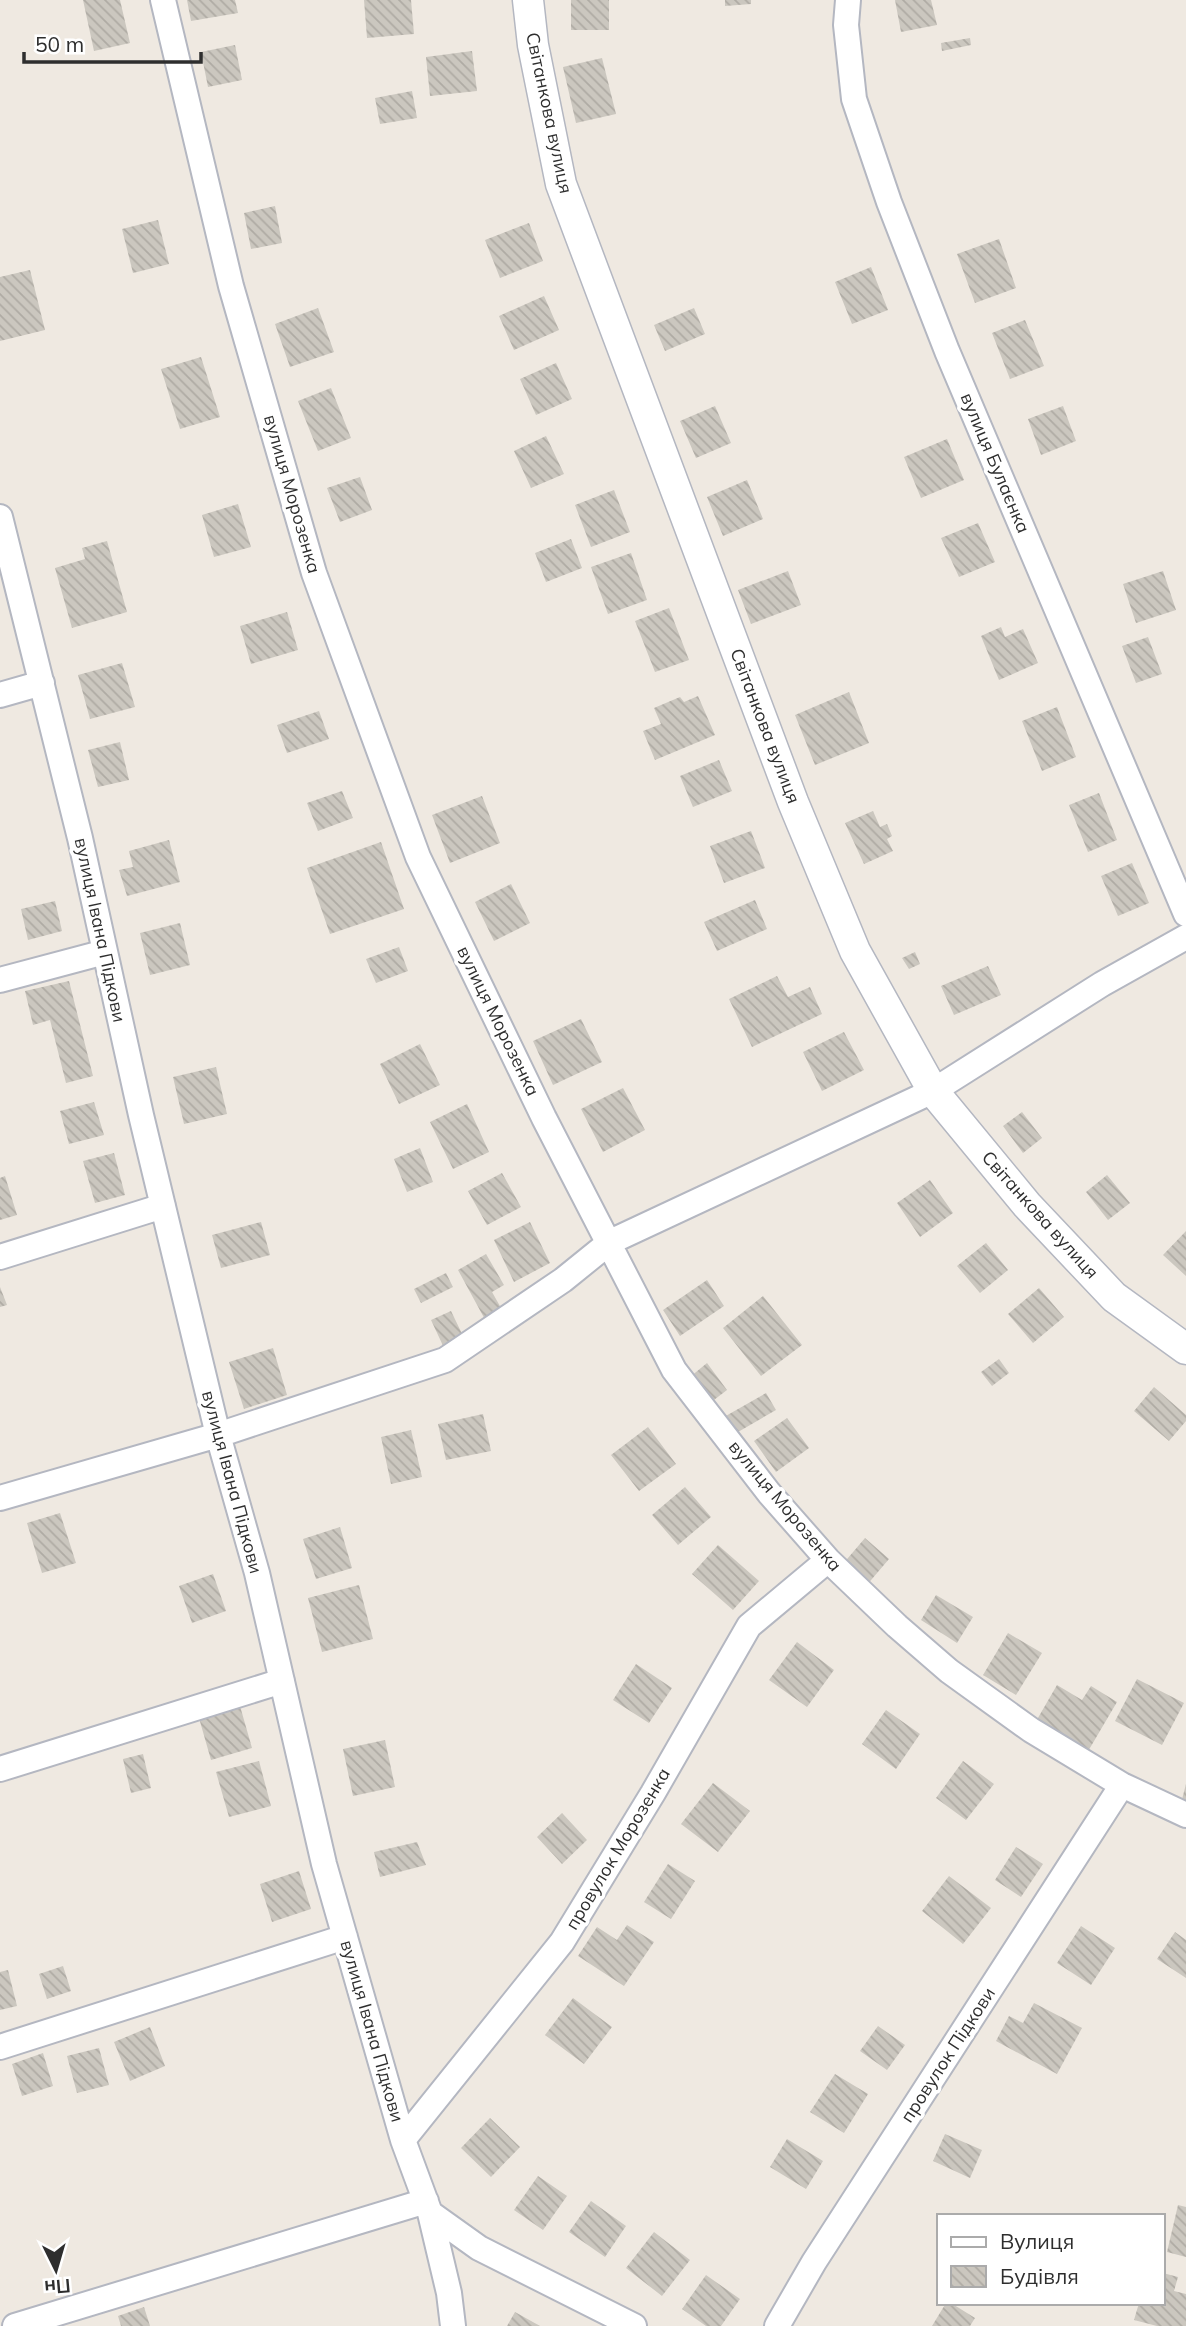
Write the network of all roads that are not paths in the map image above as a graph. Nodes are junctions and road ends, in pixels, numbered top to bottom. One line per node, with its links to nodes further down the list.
1 (163, 0): 13 (street, вулиця Морозенка)
2 (528, 0): 11 (street, Світанкова вулиця)
3 (848, 0): 7 (street, вулиця Булаєнка)
4 (0, 517): 5 (street, вулиця Івана Підкови)
5 (41, 683): 6 (street); 9 (street, вулиця Івана Підкови)
6 (0, 695)
7 (1186, 914)
8 (1186, 937): 11 (street)
9 (105, 952): 10 (street); 12 (street, вулиця Івана Підкови)
10 (0, 980)
11 (933, 1091): 13 (street); 15 (street, Світанкова вулиця)
12 (163, 1206): 14 (street); 16 (street, вулиця Івана Підкови)
13 (610, 1241): 16 (street); 18 (street, вулиця Морозенка)
14 (0, 1257)
15 (1186, 1349)
16 (218, 1435): 17 (street); 19 (street, вулиця Івана Підкови)
17 (0, 1498)
18 (828, 1560): 21 (street, вулиця Морозенка); 25 (street, провулок Морозенка)
19 (282, 1681): 20 (street); 23 (street, вулиця Івана Підкови)
20 (0, 1769)
21 (1122, 1785): 22 (street, вулиця Морозенка); 30 (street, провулок Підкови)
22 (1186, 1815)
23 (345, 1937): 24 (street); 25 (street, вулиця Івана Підкови)
24 (0, 2047)
25 (403, 2140): 26 (street, вулиця Івана Підкови)
26 (428, 2207): 27 (street); 28 (street, вулиця Івана Підкови); 29 (street)
27 (15, 2326)
28 (453, 2326)
29 (634, 2326)
30 (777, 2326)

